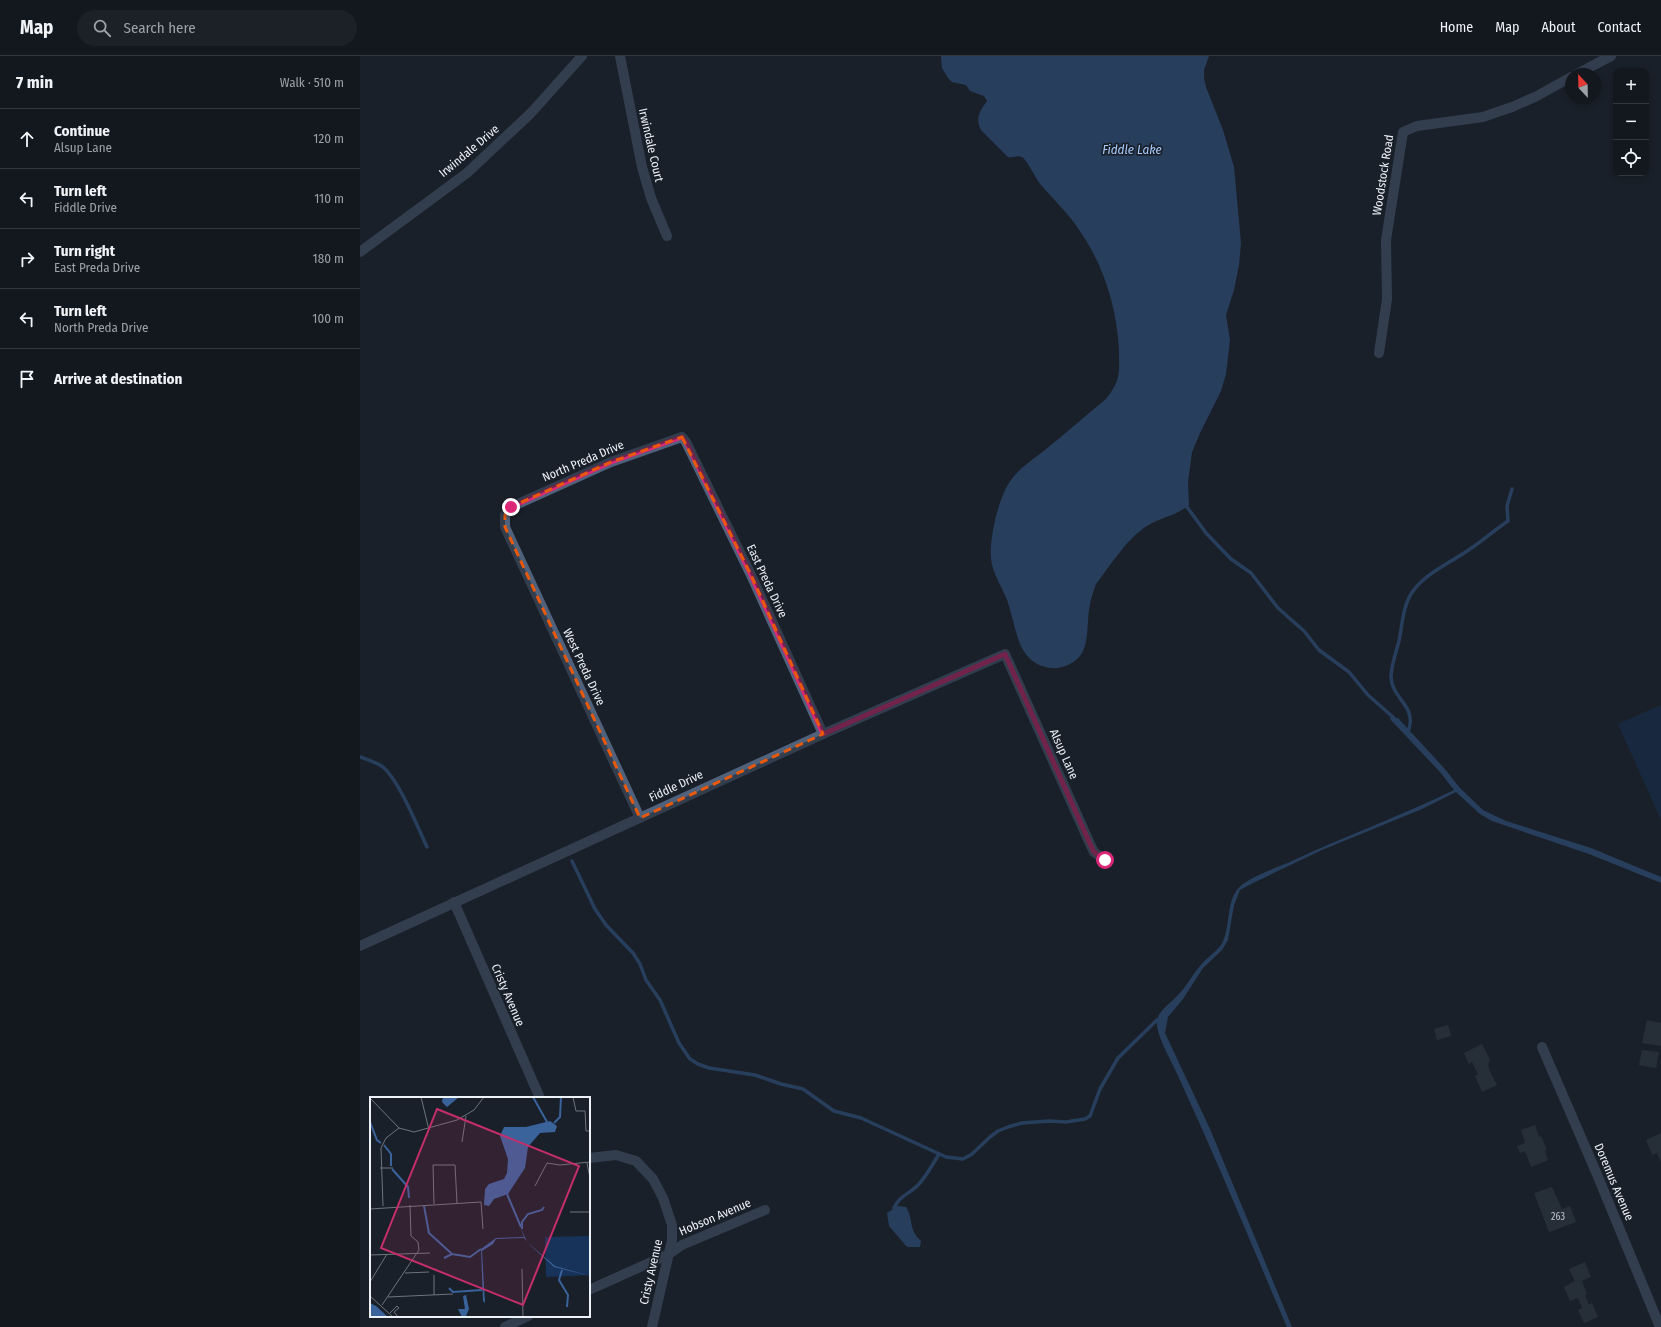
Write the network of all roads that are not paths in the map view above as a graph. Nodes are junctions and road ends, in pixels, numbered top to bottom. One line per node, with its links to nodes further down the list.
1 (582, 56): 7 (street, Irwindale Drive)
2 (620, 56): 6 (street, Irwindale Court)
3 (1611, 56): 4 (street)
4 (1588, 68)
5 (1565, 81): 8 (street, Woodstock Road)
6 (667, 236)
7 (361, 248)
8 (1379, 353)
9 (686, 442): 10 (street, North Preda Drive); 12 (street, East Preda Drive)
10 (505, 527): 13 (street, West Preda Drive)
11 (1005, 654): 12 (street, Fiddle Drive); 14 (street, Alsup Lane)
12 (823, 734): 13 (street, Fiddle Drive)
13 (640, 818): 15 (street, Fiddle Drive)
14 (1105, 860)
15 (454, 902): 16 (street, Fiddle Drive); 18 (street, Cristy Avenue)
16 (360, 946)
17 (1542, 1047): 26 (street, Doremus Avenue)
18 (540, 1097)
19 (590, 1158): 21 (street, Cristy Avenue)
20 (765, 1210): 21 (street, Hobson Avenue)
21 (669, 1254): 22 (street, Hobson Avenue); 25 (street, Cristy Avenue)
22 (590, 1290)
23 (526, 1317): 24 (street)
24 (505, 1327)
25 (652, 1327)
26 (1660, 1327)

